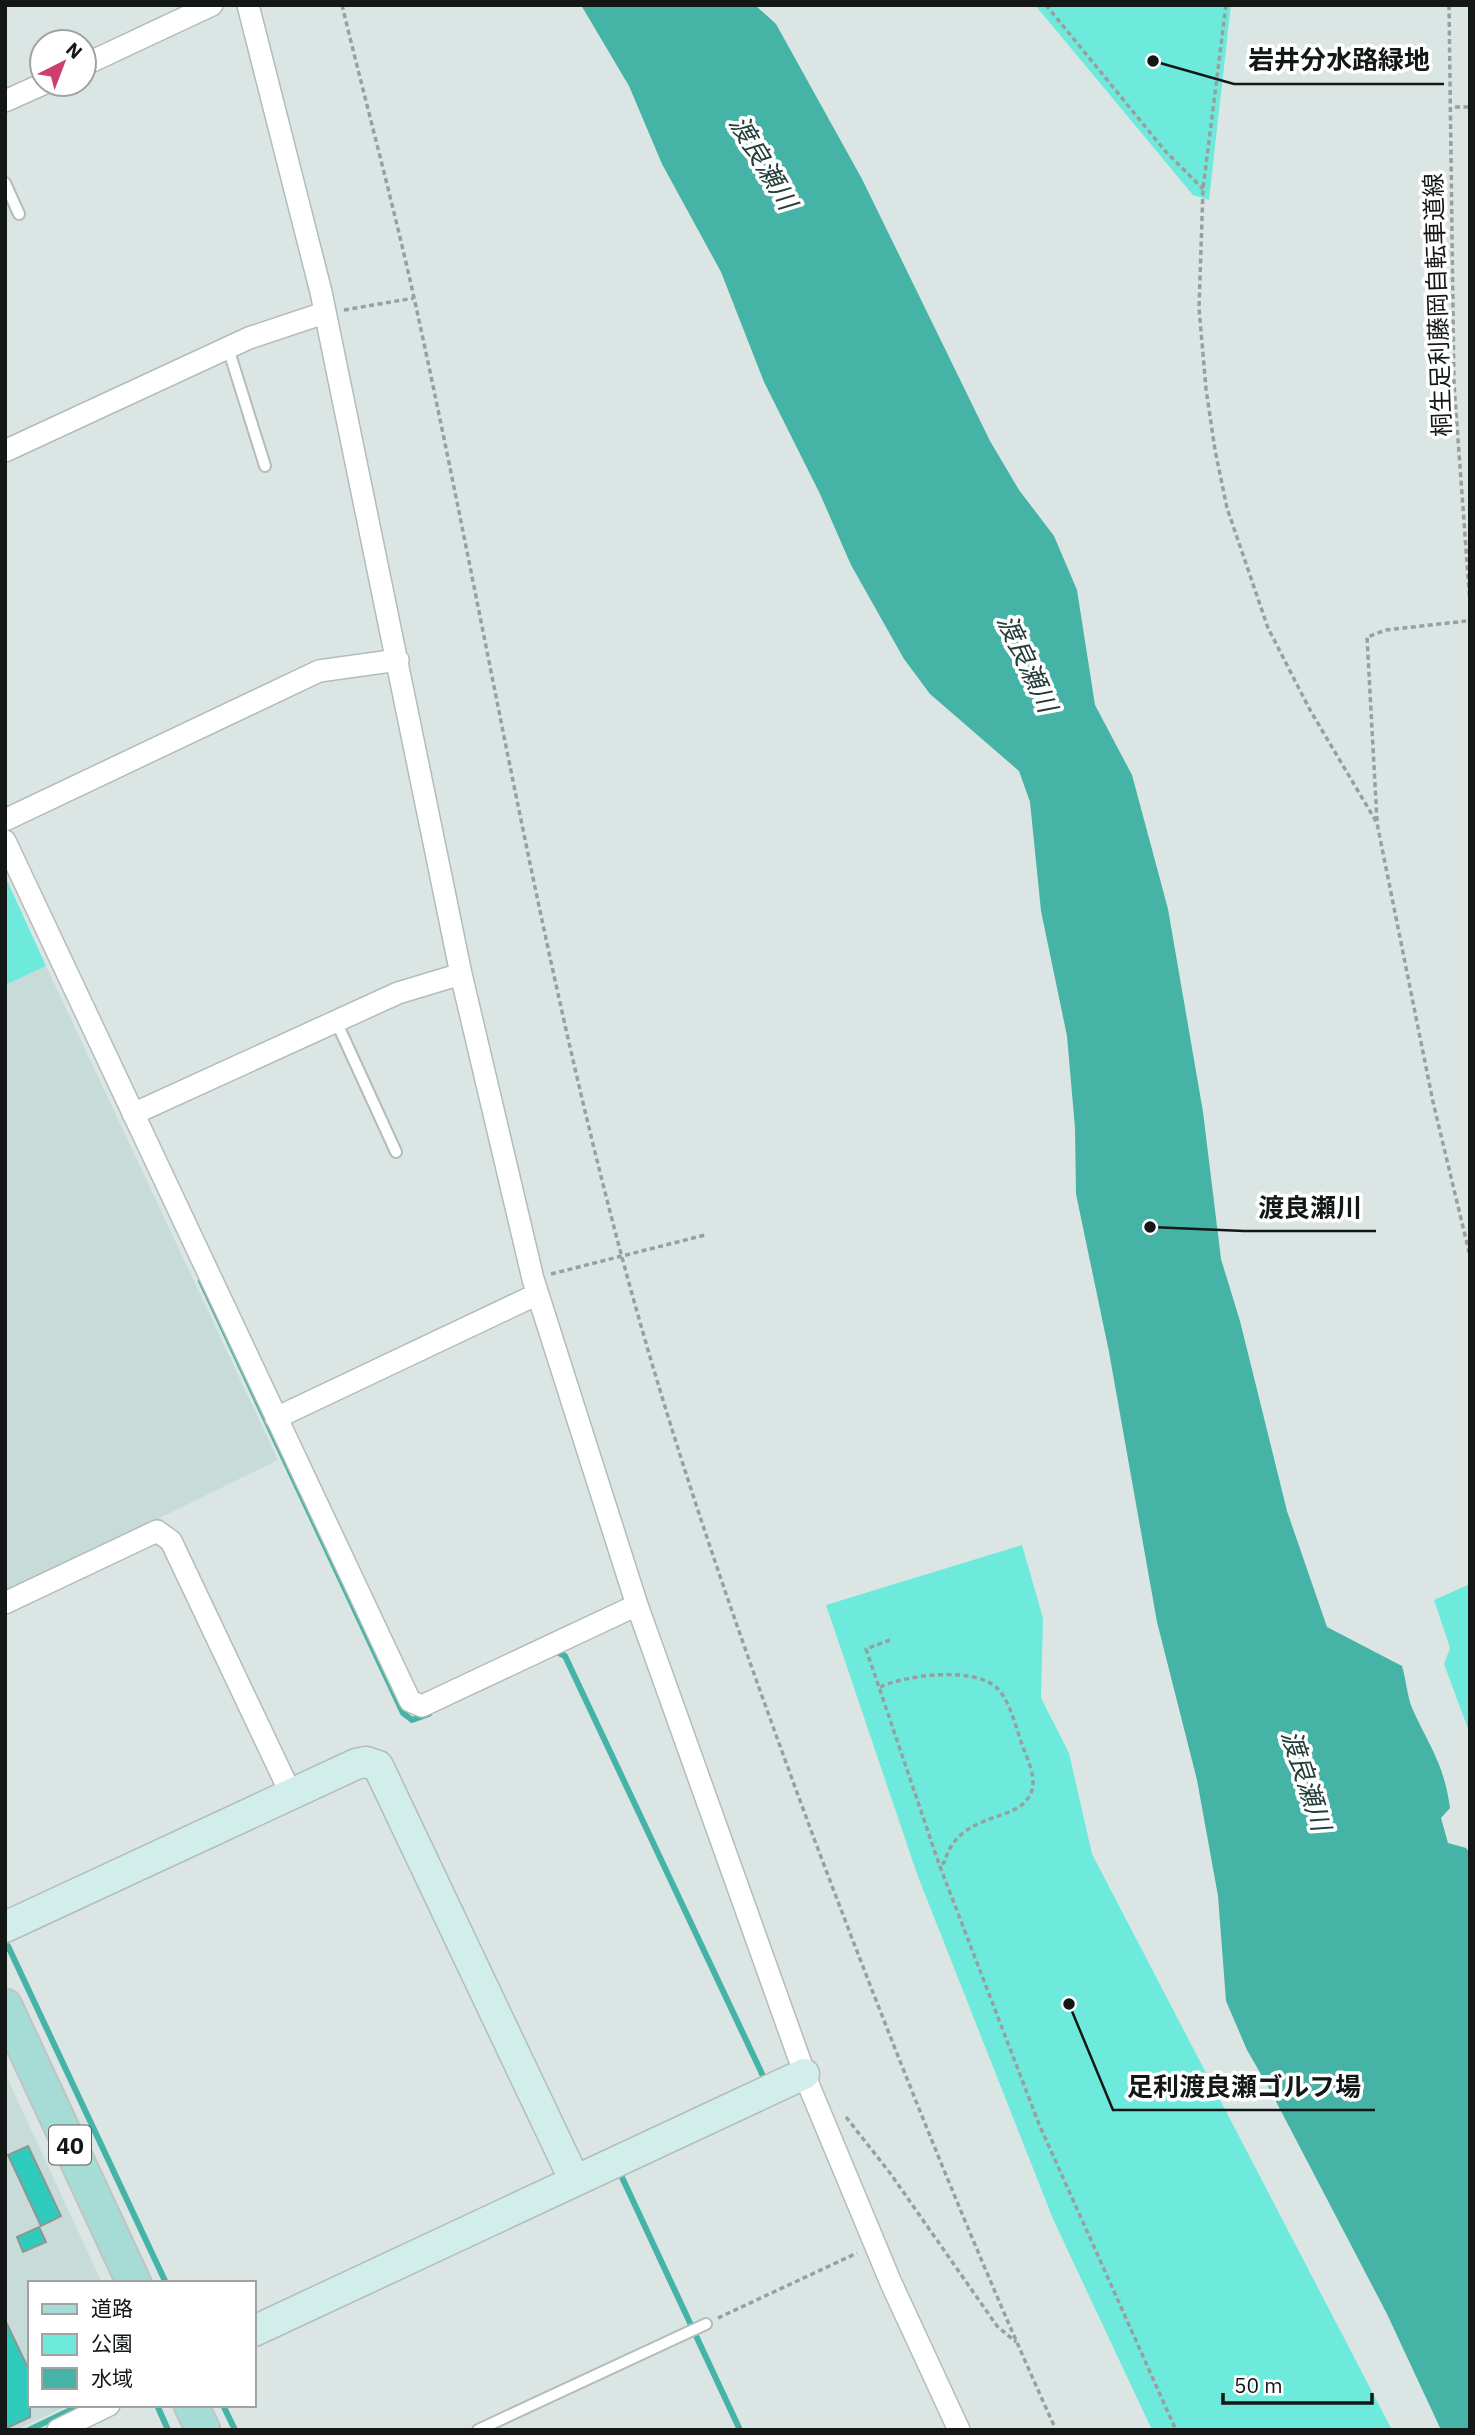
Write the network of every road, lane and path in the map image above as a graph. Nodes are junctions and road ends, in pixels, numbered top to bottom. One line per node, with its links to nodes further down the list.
1 (212, 5): 7 (street)
2 (248, 5): 16 (street)
3 (342, 5): 15 (path)
4 (1046, 5): 13 (path)
5 (1226, 5): 13 (path)
6 (1449, 5): 20 (path, 桐生足利藤岡自転車道線)
7 (98, 58)
8 (28, 91): 9 (street)
9 (5, 101)
10 (1455, 107): 11 (path)
11 (1470, 107)
12 (5, 183): 14 (lane)
13 (1203, 189): 24 (path)
14 (19, 214)
15 (414, 298): 16 (path); 31 (path)
16 (324, 313): 17 (street); 22 (street)
17 (228, 348): 18 (street); 19 (lane)
18 (5, 451)
19 (265, 466)
20 (1470, 604)
21 (1466, 621): 24 (path)
22 (398, 660): 23 (street); 26 (street)
23 (5, 820)
24 (1377, 823): 32 (path)
25 (5, 841): 28 (street)
26 (461, 974): 27 (street); 34 (street)
27 (336, 1021): 28 (street); 29 (lane)
28 (133, 1114): 35 (street)
29 (396, 1152)
30 (705, 1235): 31 (path)
31 (622, 1256): 33 (path); 51 (path)
32 (1470, 1256)
33 (553, 1274)
34 (539, 1297): 35 (street); 37 (street)
35 (276, 1418): 37 (street)
36 (5, 1603): 40 (street)
37 (637, 1605): 44 (street)
38 (890, 1640): 39 (path)
39 (880, 1687): 41 (path); 41 (path)
40 (291, 1794): 42 (street); 46 (street)
41 (939, 1864): 59 (path)
42 (5, 1927)
43 (5, 2006): 48 (main road, 40)
44 (804, 2074): 46 (street); 47 (street)
45 (840, 2110): 51 (path)
46 (574, 2179): 50 (street)
47 (875, 2245): 49 (path); 57 (street)
48 (133, 2281)
49 (706, 2324): 56 (lane)
50 (256, 2330)
51 (1017, 2344): 58 (path)
52 (106, 2407): 54 (street)
53 (192, 2407): 55 (main road)
54 (58, 2430)
55 (203, 2430)
56 (478, 2430)
57 (959, 2430)
58 (1056, 2430)
59 (1175, 2430)

